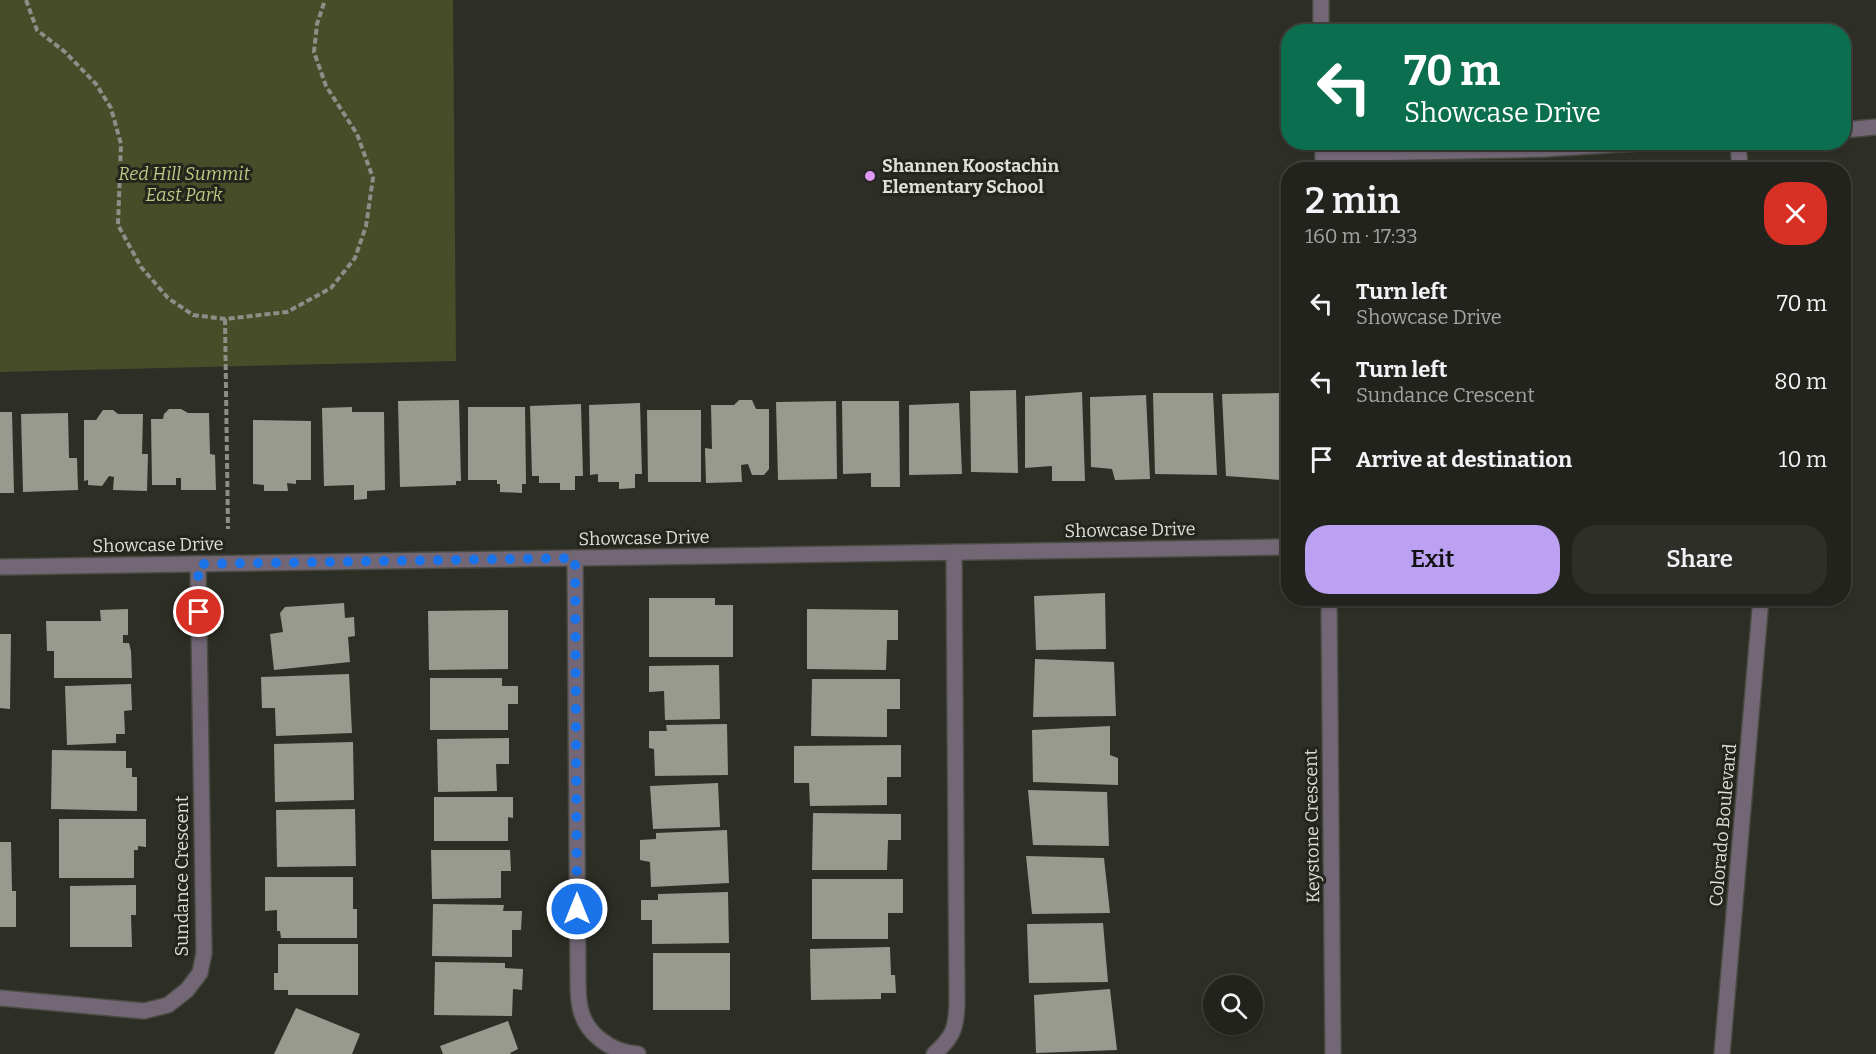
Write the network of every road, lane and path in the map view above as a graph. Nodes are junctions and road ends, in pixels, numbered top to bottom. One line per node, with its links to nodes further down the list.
1 (26, 0): 7 (path)
2 (325, 0): 7 (path)
3 (1321, 0): 4 (street)
4 (1321, 24)
5 (1876, 127): 6 (street)
6 (1851, 129)
7 (225, 319): 8 (path)
8 (228, 529)
9 (1281, 547): 10 (street, Showcase Drive)
10 (954, 552): 11 (street, Showcase Drive); 18 (street)
11 (575, 558): 12 (street, Showcase Drive); 17 (street)
12 (198, 564): 13 (street, Showcase Drive); 16 (street, Sundance Crescent)
13 (0, 567)
14 (1329, 606): 19 (street, Keystone Crescent)
15 (1760, 606): 20 (street, Colorado Boulevard)
16 (0, 998)
17 (638, 1054)
18 (934, 1054)
19 (1333, 1054)
20 (1722, 1054)

